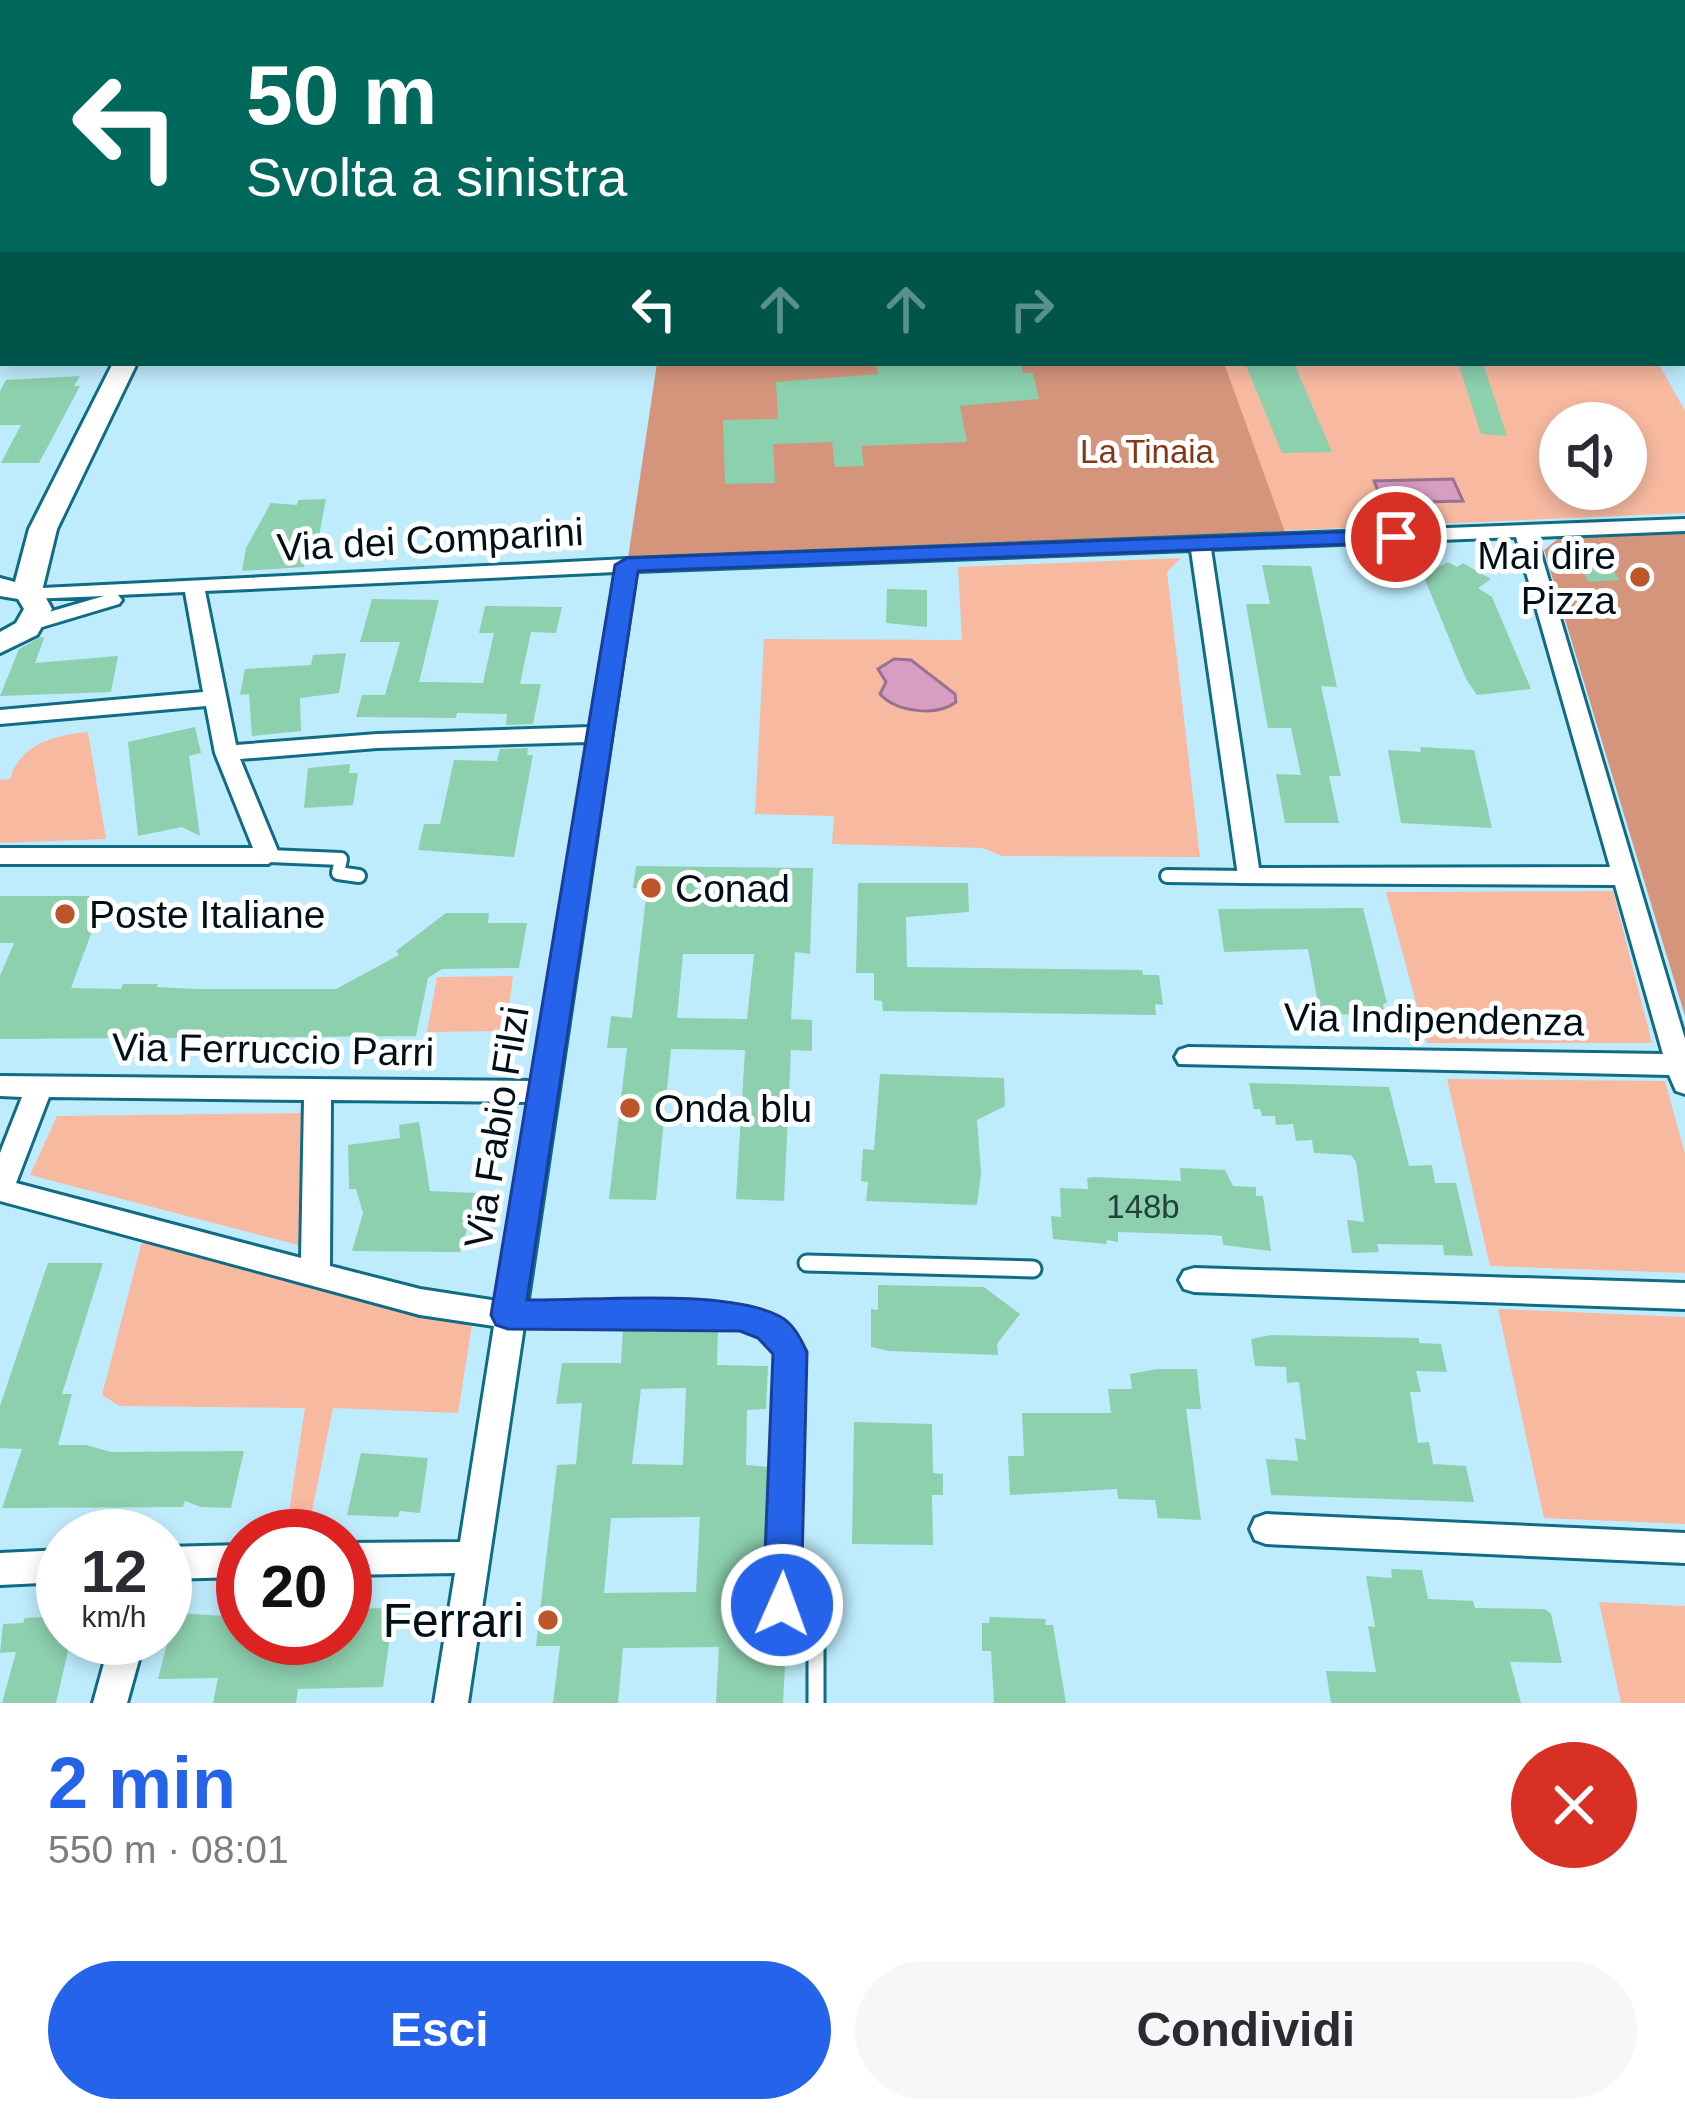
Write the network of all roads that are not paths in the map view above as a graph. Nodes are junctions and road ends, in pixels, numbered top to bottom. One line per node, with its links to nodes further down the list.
1 (124, 366): 7 (street)
2 (1685, 525): 3 (street, Via dei Comparini)
3 (1525, 532): 4 (street, Via dei Comparini); 19 (street, Via Indipendenza)
4 (1200, 544): 5 (street, Via dei Comparini); 20 (street)
5 (627, 565): 6 (street, Via dei Comparini); 13 (street, Via Fabio Filzi)
6 (194, 586): 8 (street, Via dei Comparini); 11 (street)
7 (14, 588): 8 (street, Via dei Comparini); 9 (street)
8 (167, 589): 9 (street, Via dei Comparini)
9 (32, 624): 10 (street)
10 (0, 644)
11 (216, 698): 12 (street); 14 (street)
12 (0, 717)
13 (600, 734): 14 (street); 26 (street, Via Fabio Filzi)
14 (226, 753): 16 (street)
15 (0, 856): 16 (street)
16 (268, 856): 17 (lane)
17 (358, 876)
18 (1167, 876): 20 (lane)
19 (1624, 876): 20 (street); 22 (street, Via Indipendenza)
20 (1248, 877)
21 (1188, 1057): 22 (street, Via Indipendenza)
22 (1682, 1074)
23 (40, 1085): 24 (street, Via Ferruccio Parri); 25 (street, Via Ferruccio Parri); 27 (street)
24 (0, 1086)
25 (318, 1089): 26 (street, Via Ferruccio Parri); 30 (street)
26 (545, 1092): 33 (street, Via Fabio Filzi)
27 (0, 1189): 30 (street)
28 (807, 1263): 29 (lane)
29 (1033, 1269)
30 (315, 1274): 33 (street)
31 (1194, 1280): 32 (street)
32 (1685, 1296)
33 (508, 1315): 36 (street, Via Fabio Filzi); 43 (lane)
34 (1266, 1529): 35 (street)
35 (1685, 1548)
36 (474, 1557): 37 (street); 42 (street, Via Fabio Filzi)
37 (372, 1559)
38 (36, 1567): 39 (street)
39 (0, 1569)
40 (121, 1665): 41 (street)
41 (110, 1703)
42 (451, 1703)
43 (816, 1703)

